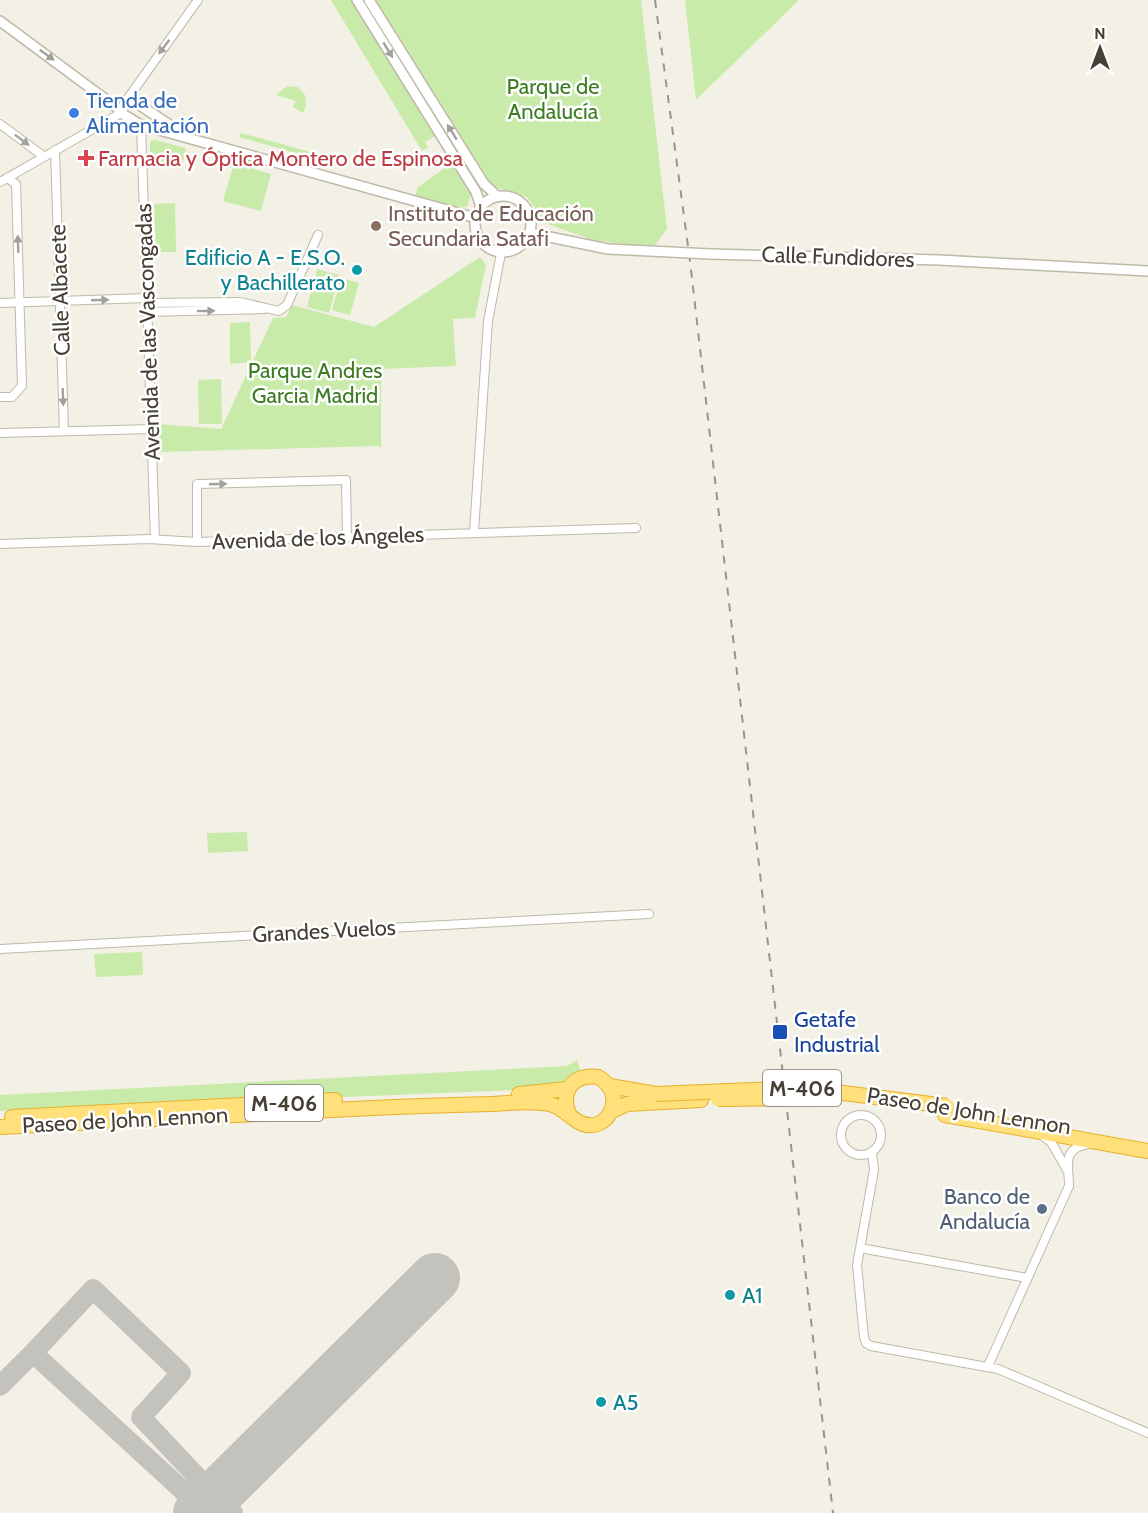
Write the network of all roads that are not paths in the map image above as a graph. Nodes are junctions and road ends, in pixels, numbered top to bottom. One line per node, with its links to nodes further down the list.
1 (198, 0): 5 (street, one-way to 5)
2 (357, 0): 15 (street, one-way to 15)
3 (369, 0): 14 (street, one-way to 3)
4 (0, 21): 6 (street, one-way to 6)
5 (126, 101): 6 (street); 7 (street)
6 (120, 111): 9 (street); 11 (street)
7 (155, 116): 9 (street); 10 (street)
8 (0, 124): 12 (street, one-way to 12)
9 (144, 126): 10 (street); 24 (street, Avenida de las Vascongadas)
10 (188, 137): 16 (street)
11 (55, 150): 12 (street); 21 (street, Calle Albacete)
12 (43, 156): 13 (street)
13 (4, 180): 23 (street, one-way to 13)
14 (497, 196): 15 (street); 17 (street)
15 (481, 207): 16 (street)
16 (476, 218): 19 (street)
17 (530, 233): 19 (street); 20 (street, Calle Fundidores, bridge)
18 (318, 235): 24 (street)
19 (501, 253): 30 (street)
20 (1148, 271)
21 (60, 301): 23 (street); 24 (street, one-way to 24); 27 (street, Calle Albacete, one-way to 27)
22 (0, 303): 23 (street)
23 (20, 303): 25 (street)
24 (147, 304): 26 (street, Avenida de las Vascongadas)
25 (0, 397)
26 (151, 429): 27 (street); 32 (street, Avenida de las Vascongadas)
27 (64, 431): 28 (street)
28 (0, 433)
29 (636, 528): 30 (street, Avenida de los Ángeles)
30 (474, 532): 31 (street, Avenida de los Ángeles)
31 (347, 538): 33 (street, Avenida de los Ángeles); 33 (street, one-way to 31)
32 (155, 539): 33 (street, Avenida de los Ángeles); 34 (street, Avenida de los Ángeles)
33 (197, 542)
34 (0, 544)
35 (649, 914): 36 (street, Grandes Vuelos)
36 (0, 949)
37 (610, 1086): 38 (highway, M-406); 39 (highway, Paseo de John Lennon / M-406); 41 (highway)
38 (567, 1089): 42 (highway); 43 (highway, Paseo de John Lennon / M-406)
39 (655, 1098): 40 (highway, Paseo de John Lennon / M-406, bridge); 41 (highway, Paseo de John Lennon / M-406)
40 (946, 1110): 45 (highway, Paseo de John Lennon / M-406); 46 (highway, Paseo de John Lennon / M-406)
41 (612, 1111): 42 (highway, M-406)
42 (570, 1116): 44 (highway, Paseo de John Lennon / M-406)
43 (0, 1117)
44 (0, 1127)
45 (1032, 1129): 47 (highway, Paseo de John Lennon / M-406); 50 (street)
46 (1148, 1141)
47 (1100, 1142): 48 (highway, Paseo de John Lennon / M-406); 50 (street)
48 (1148, 1151)
49 (872, 1152): 49 (street); 51 (street)
50 (1069, 1174): 52 (street)
51 (860, 1248): 52 (street); 53 (street)
52 (1027, 1278): 53 (street)
53 (988, 1366): 54 (street)
54 (1148, 1433)

